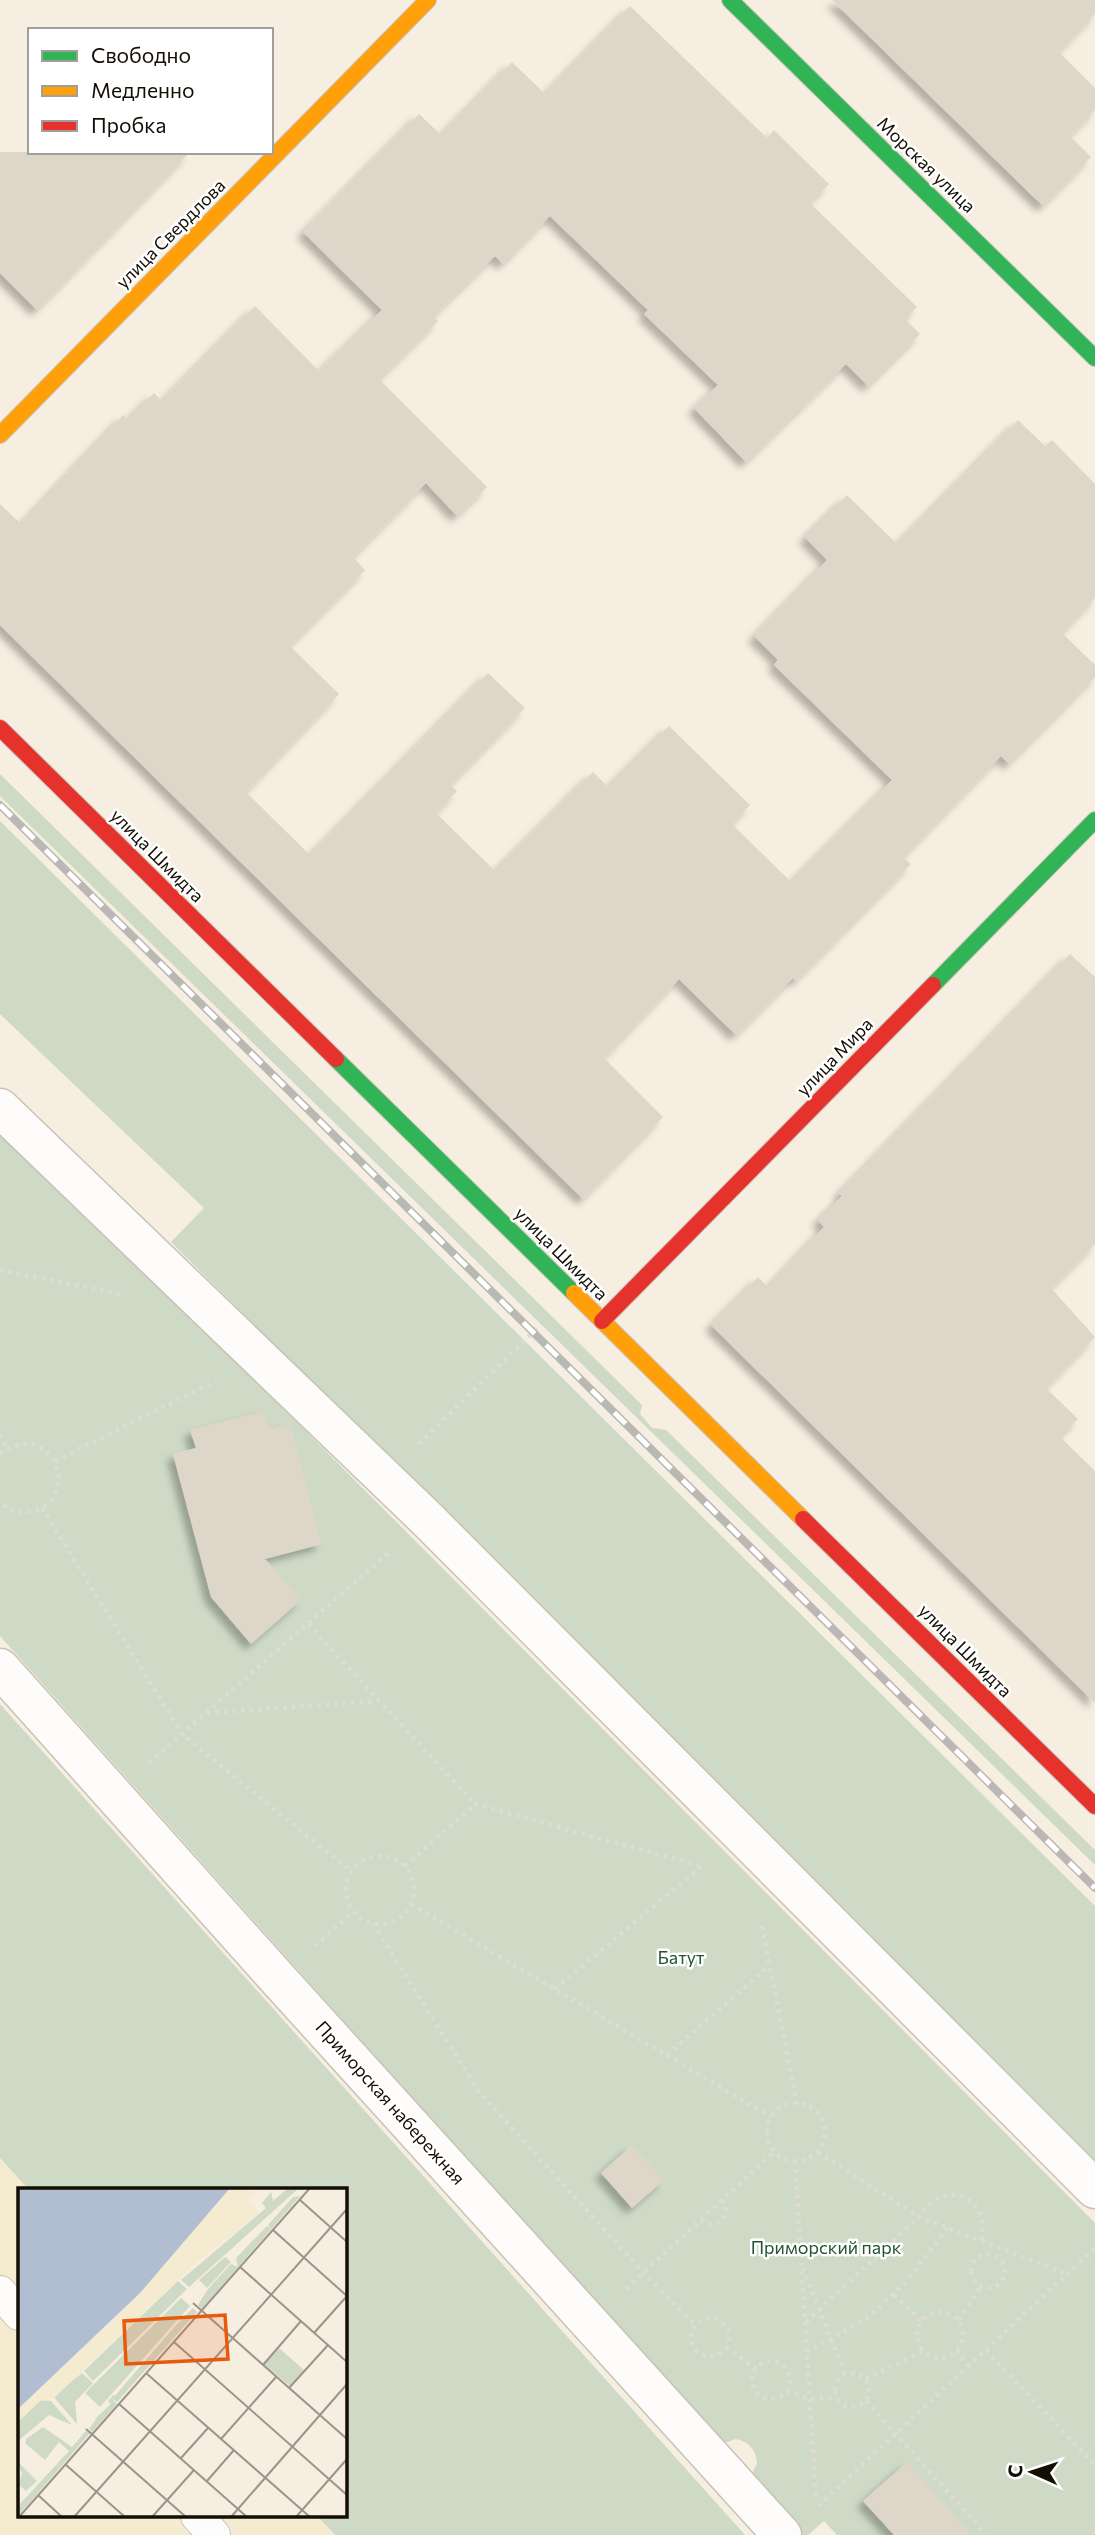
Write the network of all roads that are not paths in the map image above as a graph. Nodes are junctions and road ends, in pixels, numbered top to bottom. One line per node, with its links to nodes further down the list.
1 (428, 0): 4 (street, улица Свердлова)
2 (730, 0): 3 (street, Морская улица)
3 (1095, 358)
4 (0, 435)
5 (0, 728): 8 (street, улица Шмидта)
6 (1095, 820): 8 (street, улица Мира)
7 (0, 1108): 11 (street)
8 (602, 1321): 10 (street, улица Шмидта)
9 (0, 1668): 16 (street, Приморская набережная)
10 (1095, 1806)
11 (1095, 2189)
12 (0, 2292): 13 (lane)
13 (18, 2313)
14 (199, 2518): 15 (lane)
15 (215, 2535)
16 (782, 2535)

